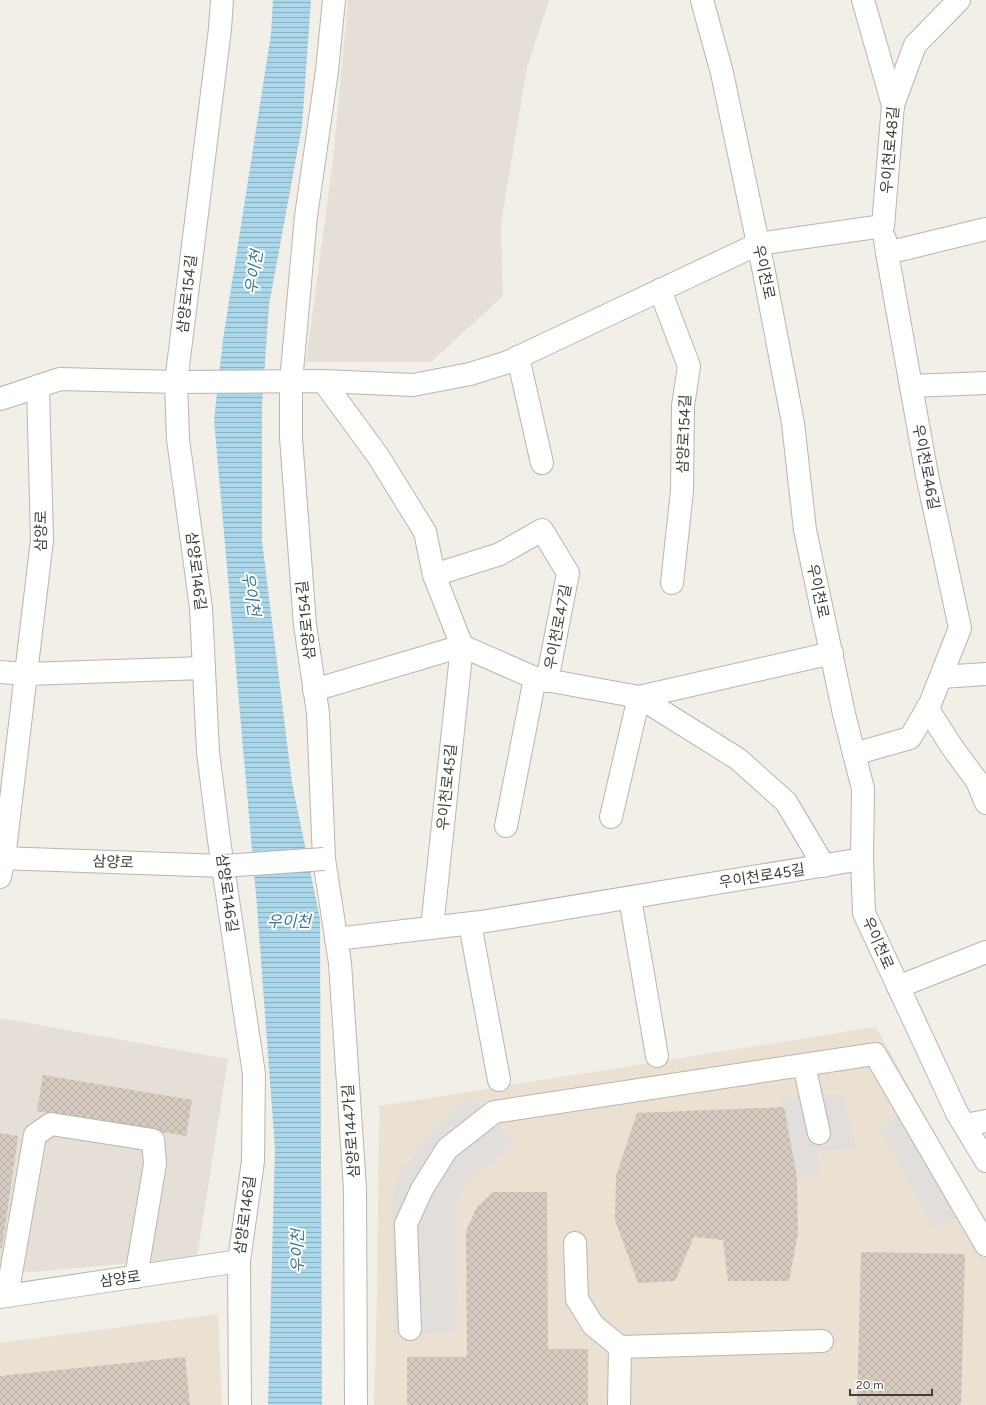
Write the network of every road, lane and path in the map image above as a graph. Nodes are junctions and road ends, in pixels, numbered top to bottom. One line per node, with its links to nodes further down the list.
1 (222, 0): 14 (street, 삼양로154길)
2 (334, 0): 15 (street, 삼양로154길)
3 (702, 0): 9 (street, 우이천로)
4 (863, 0): 6 (street)
5 (959, 0): 6 (street, 우이천로48길)
6 (893, 104): 7 (street, 우이천로48길)
7 (883, 226): 9 (street); 10 (street, 우이천로48길)
8 (986, 229): 10 (street)
9 (758, 244): 11 (street); 24 (street, 우이천로)
10 (887, 253): 18 (street, 우이천로46길)
11 (660, 290): 12 (street); 22 (street, 삼양로154길)
12 (518, 357): 13 (street); 20 (street)
13 (323, 381): 15 (street); 21 (street)
14 (176, 382): 15 (street); 17 (street); 25 (street, 삼양로146길)
15 (290, 382): 31 (street, 삼양로154길)
16 (986, 383): 18 (street)
17 (38, 386): 19 (street); 27 (street, 삼양로)
18 (911, 386): 29 (street, 우이천로46길)
19 (0, 399)
20 (542, 463)
21 (434, 575): 23 (street); 30 (street, 우이천로47길)
22 (672, 583)
23 (462, 646): 30 (street, 우이천로47길); 31 (street); 45 (street, 우이천로45길)
24 (832, 653): 32 (street, 우이천로47길); 34 (street, 우이천로)
25 (204, 668): 27 (street); 41 (street, 삼양로146길)
26 (0, 672): 27 (street)
27 (26, 674): 40 (street, 삼양로)
28 (986, 674): 29 (street)
29 (941, 677): 33 (street, 우이천로46길)
30 (541, 680): 32 (street, 우이천로47길); 37 (street, 우이천로47길)
31 (314, 690): 38 (street, 삼양로154길)
32 (639, 697): 36 (street); 42 (street, 우이천로45길)
33 (927, 708): 34 (street, 우이천로46길); 35 (street)
34 (854, 754): 39 (street, 우이천로)
35 (986, 803)
36 (611, 817)
37 (506, 826)
38 (324, 859): 41 (street, 삼양로, bridge); 46 (street, 삼양로144가길)
39 (862, 859): 42 (street, 우이천로45길); 48 (street, 우이천로)
40 (1, 865): 41 (street, 삼양로)
41 (223, 866): 58 (street, 삼양로146길)
42 (824, 866): 43 (street, 우이천로45길)
43 (630, 898): 44 (street, 우이천로45길); 49 (street)
44 (470, 924): 45 (street, 우이천로45길); 51 (street)
45 (432, 928): 46 (street, 우이천로45길)
46 (336, 939): 65 (street, 삼양로144가길)
47 (986, 952): 48 (street)
48 (898, 987): 53 (street, 우이천로)
49 (657, 1056)
50 (804, 1065): 54 (street); 57 (street); 61 (street)
51 (499, 1080)
52 (986, 1121): 53 (street)
53 (965, 1125): 55 (street, 우이천로)
54 (819, 1133)
55 (986, 1161)
56 (575, 1243): 63 (street)
57 (986, 1245)
58 (239, 1261): 59 (street, 삼양로); 64 (street, 삼양로146길)
59 (136, 1277): 60 (street, 삼양로); 60 (street)
60 (4, 1296)
61 (410, 1328)
62 (822, 1341): 63 (street)
63 (620, 1347): 66 (street)
64 (240, 1405)
65 (356, 1405)
66 (620, 1405)

